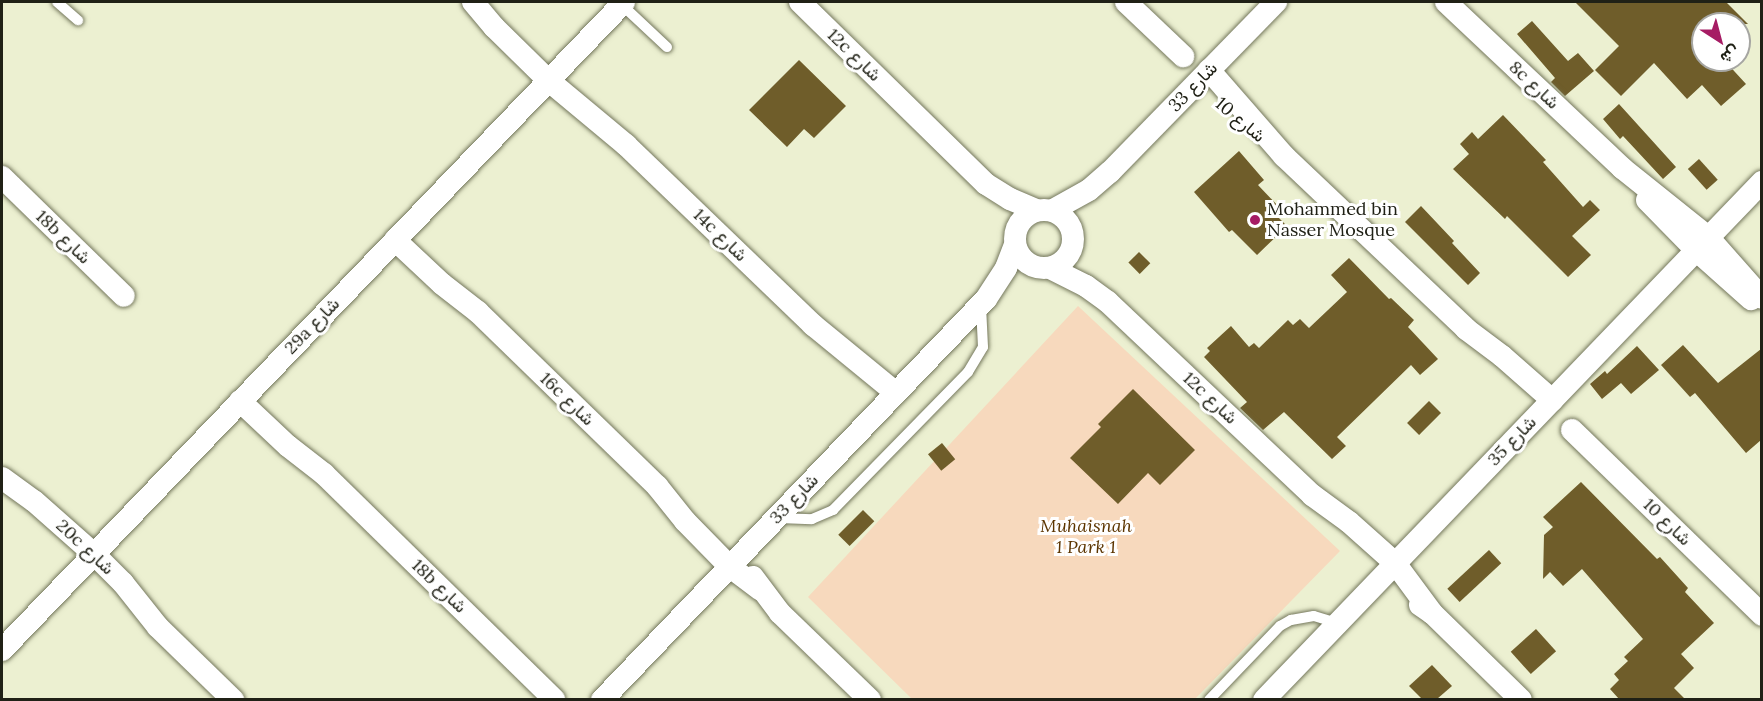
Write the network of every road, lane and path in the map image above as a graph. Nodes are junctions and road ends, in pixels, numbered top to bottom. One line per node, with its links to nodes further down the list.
1 (57, 2): 9 (lane)
2 (473, 2): 12 (street, 14c شارع)
3 (478, 2): 12 (street, 14c شارع)
4 (800, 2): 17 (street, 12c شارع)
5 (1126, 2): 11 (street)
6 (1275, 2): 13 (street, شارع 33)
7 (1446, 2): 22 (street, 8c شارع)
8 (622, 3): 10 (lane); 12 (street, 29a شارع)
9 (78, 21)
10 (667, 47)
11 (1183, 56)
12 (554, 74): 19 (street, 29a شارع); 30 (street, 14c شارع)
13 (1203, 76): 14 (street, شارع 33); 31 (street, شارع 10)
14 (1110, 172): 18 (street, شارع 33); 20 (street, شارع 33)
15 (2, 177): 24 (street, 18b شارع)
16 (1761, 182): 22 (street, شارع 35)
17 (986, 184): 18 (street, 12c شارع); 21 (street, 12c شارع)
18 (1044, 210): 20 (street); 21 (street)
19 (401, 233): 29 (street, 29a شارع); 36 (street, 16c شارع)
20 (1072, 238): 23 (street); 27 (street, 12c شارع)
21 (1015, 240): 23 (street); 26 (street, شارع 33)
22 (1702, 244): 25 (street, 8c شارع); 28 (street, 8c شارع); 31 (street, شارع 35)
23 (1045, 268): 26 (street, شارع 33); 27 (street, 12c شارع)
24 (124, 296)
25 (1761, 298)
26 (983, 302): 30 (street, شارع 33); 34 (lane)
27 (1108, 302): 37 (street, 12c شارع)
28 (1761, 307)
29 (246, 395): 35 (street, 29a شارع); 42 (street, 18b شارع)
30 (890, 399): 34 (street, شارع 33)
31 (1546, 406): 37 (street, شارع 35)
32 (1572, 430): 38 (street, شارع 10)
33 (2, 478): 35 (street, 20c شارع)
34 (776, 518): 36 (street, شارع 33)
35 (89, 559): 40 (street, 29a شارع); 41 (street, 20c شارع)
36 (734, 561): 43 (street, شارع 33); 44 (street, 16c شارع)
37 (1389, 569): 39 (street, شارع 35); 47 (street, 12c شارع)
38 (1761, 615)
39 (1337, 623): 45 (lane); 46 (street, شارع 35)
40 (2, 650)
41 (233, 699)
42 (554, 699)
43 (602, 699)
44 (870, 699)
45 (1209, 699)
46 (1264, 699)
47 (1521, 699)

